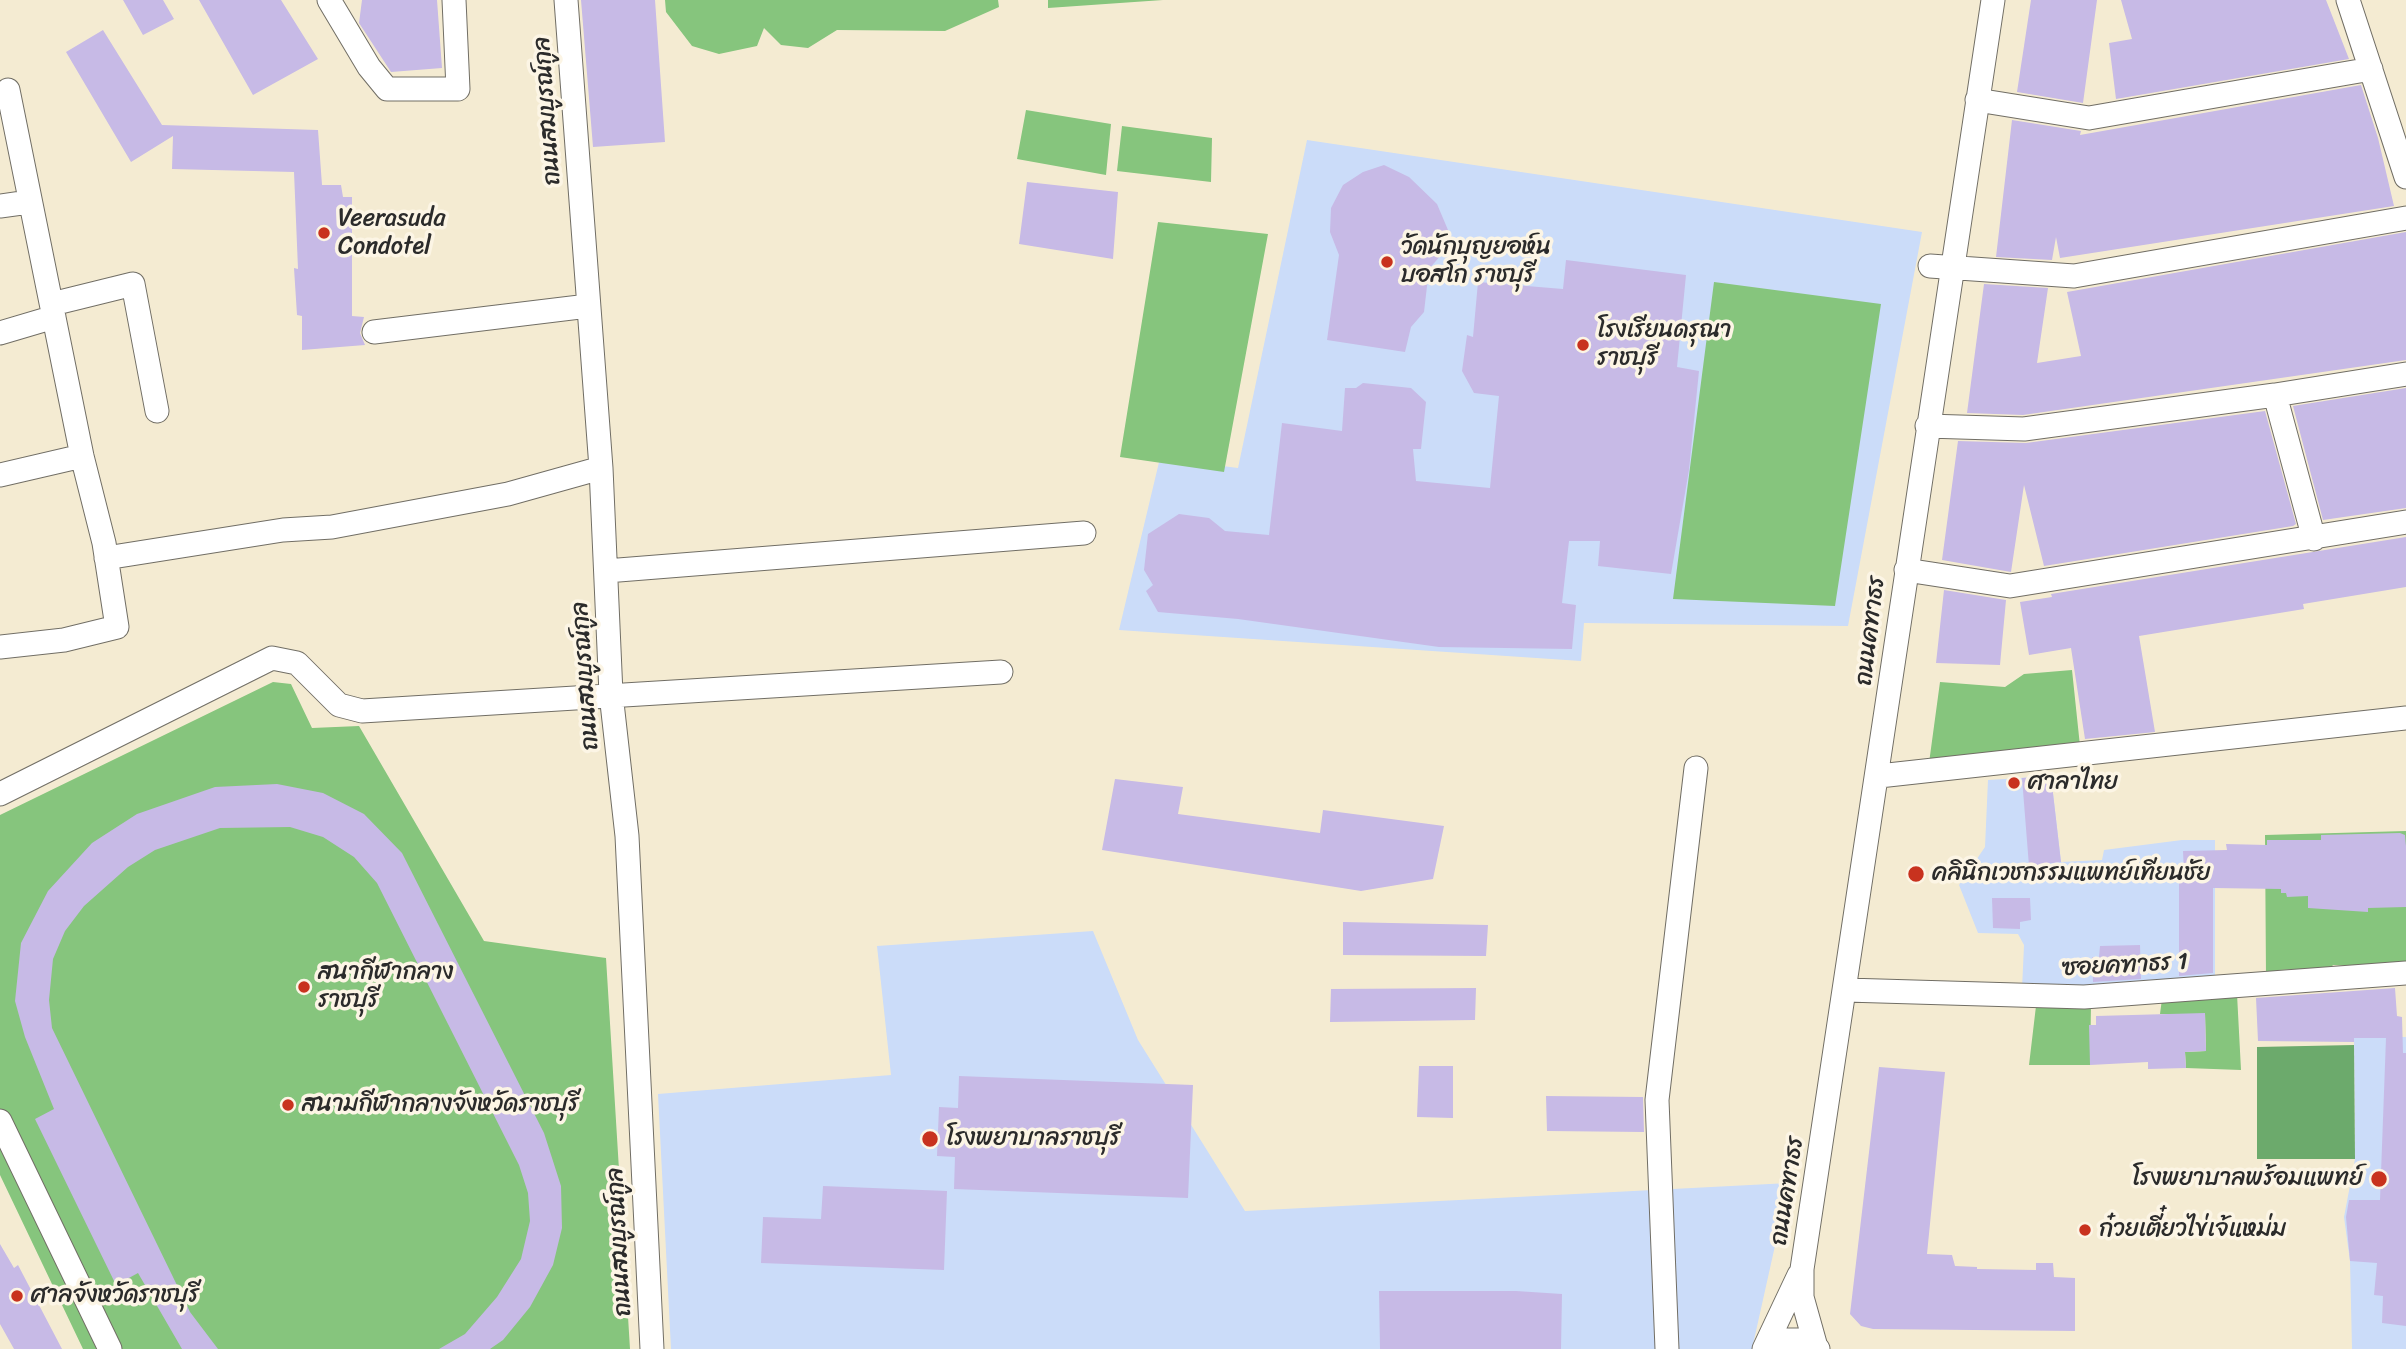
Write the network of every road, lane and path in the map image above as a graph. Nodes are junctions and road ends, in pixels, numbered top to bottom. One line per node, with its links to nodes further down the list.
1 (329, 0): 2 (street)
2 (454, 0)
3 (566, 0): 15 (street, ถนนสมบูรณ์กูล)
4 (1993, 0): 8 (street, ถนนคฑาธร)
5 (2348, 0): 6 (street)
6 (2371, 69): 8 (street); 9 (street)
7 (8, 90): 11 (street)
8 (1978, 100): 14 (street, ถนนคฑาธร)
9 (2402, 151): 10 (street)
10 (2406, 177)
11 (29, 202): 12 (street); 16 (street)
12 (0, 206)
13 (2406, 218): 14 (street)
14 (1940, 267): 22 (street, ถนนคฑาธร)
15 (588, 306): 17 (street); 24 (street, ถนนสมบูรณ์กูล)
16 (53, 311): 18 (street); 21 (street); 23 (street)
17 (373, 332)
18 (0, 333)
19 (2406, 374): 20 (street)
20 (2275, 395): 22 (street); 28 (street)
21 (157, 411)
22 (1927, 426): 30 (street, ถนนคฑาธร)
23 (82, 456): 25 (street); 29 (street)
24 (601, 468): 29 (street); 31 (street, ถนนสมบูรณ์กูล)
25 (0, 475)
26 (2406, 522): 28 (street)
27 (1084, 533): 31 (street)
28 (2314, 539): 30 (street)
29 (106, 558): 32 (street)
30 (1906, 570): 37 (street, ถนนคฑาธร)
31 (606, 571): 34 (street, ถนนสมบูรณ์กูล)
32 (0, 647)
33 (1001, 672): 34 (street)
34 (611, 694): 38 (street); 45 (street, ถนนสมบูรณ์กูล)
35 (2406, 718): 37 (street)
36 (1696, 768): 46 (street)
37 (1879, 776): 40 (street, ถนนคฑาธร)
38 (0, 794)
39 (2406, 974): 40 (street, ซอยคฑาธร 1)
40 (1846, 990): 42 (street, ถนนคฑาธร)
41 (0, 1121): 44 (street)
42 (1802, 1269): 43 (street, ถนนคฑาธร); 47 (street, ถนนคฑาธร)
43 (1817, 1348): 47 (street)
44 (110, 1349)
45 (652, 1349)
46 (1667, 1349)
47 (1766, 1349)

